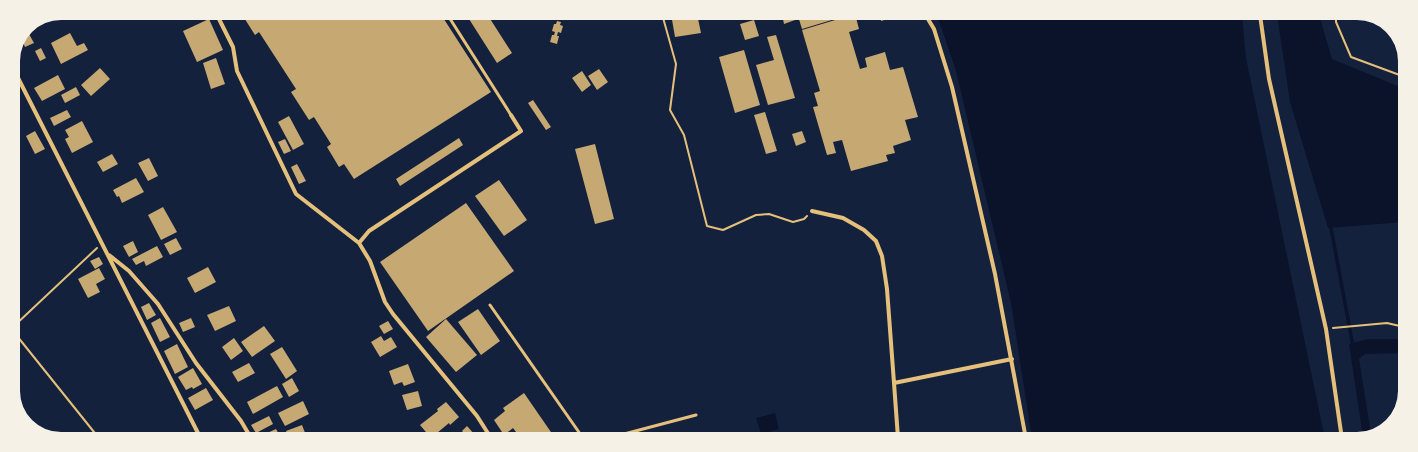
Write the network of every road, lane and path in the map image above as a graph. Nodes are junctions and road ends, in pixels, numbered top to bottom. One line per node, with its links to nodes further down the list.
1 (220, 20): 12 (street)
2 (451, 20): 9 (lane)
3 (664, 20): 10 (path)
4 (929, 20): 19 (street)
5 (1261, 20): 30 (street)
6 (1336, 20): 7 (path)
7 (1398, 74)
8 (20, 82): 11 (street)
9 (511, 114): 12 (street)
10 (812, 211): 20 (street)
11 (102, 243): 13 (street); 15 (path)
12 (359, 243): 25 (street)
13 (107, 254): 23 (street); 24 (street)
14 (490, 305): 26 (lane)
15 (20, 320)
16 (1398, 326): 17 (path)
17 (1340, 328)
18 (20, 340): 22 (path)
19 (1012, 359): 20 (street); 29 (street)
20 (894, 383): 28 (street)
21 (696, 415): 27 (lane)
22 (94, 432)
23 (197, 432)
24 (247, 432)
25 (487, 432)
26 (579, 432)
27 (632, 432)
28 (898, 432)
29 (1025, 432)
30 (1341, 432)

